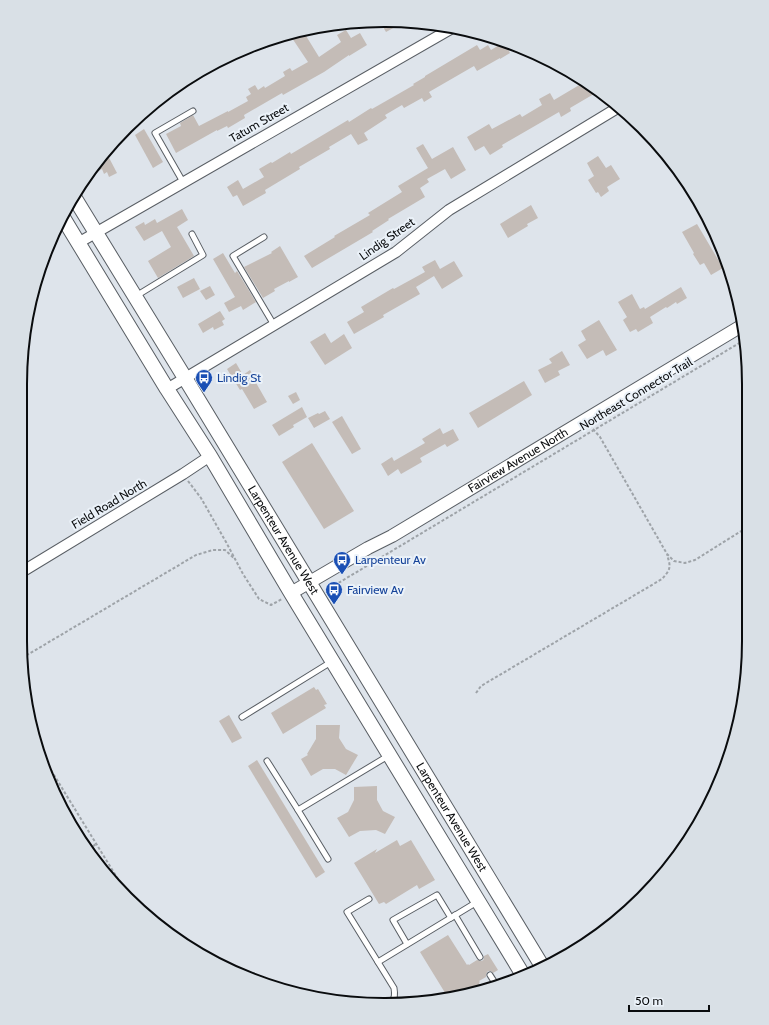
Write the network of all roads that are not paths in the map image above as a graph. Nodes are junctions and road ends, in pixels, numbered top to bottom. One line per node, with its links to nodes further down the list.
1 (445, 32): 4 (street, Tatum Street)
2 (613, 110): 12 (street, Lindig Street)
3 (193, 111): 4 (lane)
4 (183, 182): 7 (street, Tatum Street)
5 (77, 202): 7 (main road, Larpenteur Avenue West)
6 (66, 223): 10 (main road, Larpenteur Avenue West)
7 (95, 232): 10 (street, Tatum Street); 11 (main road, Larpenteur Avenue West)
8 (192, 234): 11 (lane)
9 (264, 237): 12 (lane)
10 (78, 243): 15 (main road, Larpenteur Avenue West)
11 (135, 296): 14 (main road, Larpenteur Avenue West)
12 (274, 325): 14 (street, Lindig Street)
13 (737, 328): 18 (street, Fairview Avenue North)
14 (185, 378): 15 (street, Lindig Street); 18 (main road, Larpenteur Avenue West)
15 (167, 388): 16 (main road, Larpenteur Avenue West)
16 (210, 456): 17 (street, Field Road North); 19 (main road, Larpenteur Avenue West)
17 (27, 569)
18 (308, 582): 19 (street, Fairview Avenue North); 26 (main road, Larpenteur Avenue West)
19 (291, 594): 20 (main road, Larpenteur Avenue West)
20 (332, 661): 21 (lane); 22 (main road, Larpenteur Avenue West)
21 (242, 717)
22 (389, 755): 24 (lane); 28 (main road, Larpenteur Avenue West)
23 (267, 761): 24 (lane)
24 (298, 810): 25 (lane)
25 (328, 859)
26 (496, 891): 28 (main road); 33 (main road, Larpenteur Avenue West)
27 (369, 899): 32 (lane)
28 (478, 902): 29 (lane); 34 (main road, Larpenteur Avenue West)
29 (453, 917): 30 (lane); 30 (lane); 31 (lane)
30 (407, 944): 32 (lane)
31 (480, 957)
32 (378, 962): 37 (lane)
33 (540, 962)
34 (521, 971)
35 (490, 975): 36 (lane)
36 (494, 981)
37 (394, 998)

